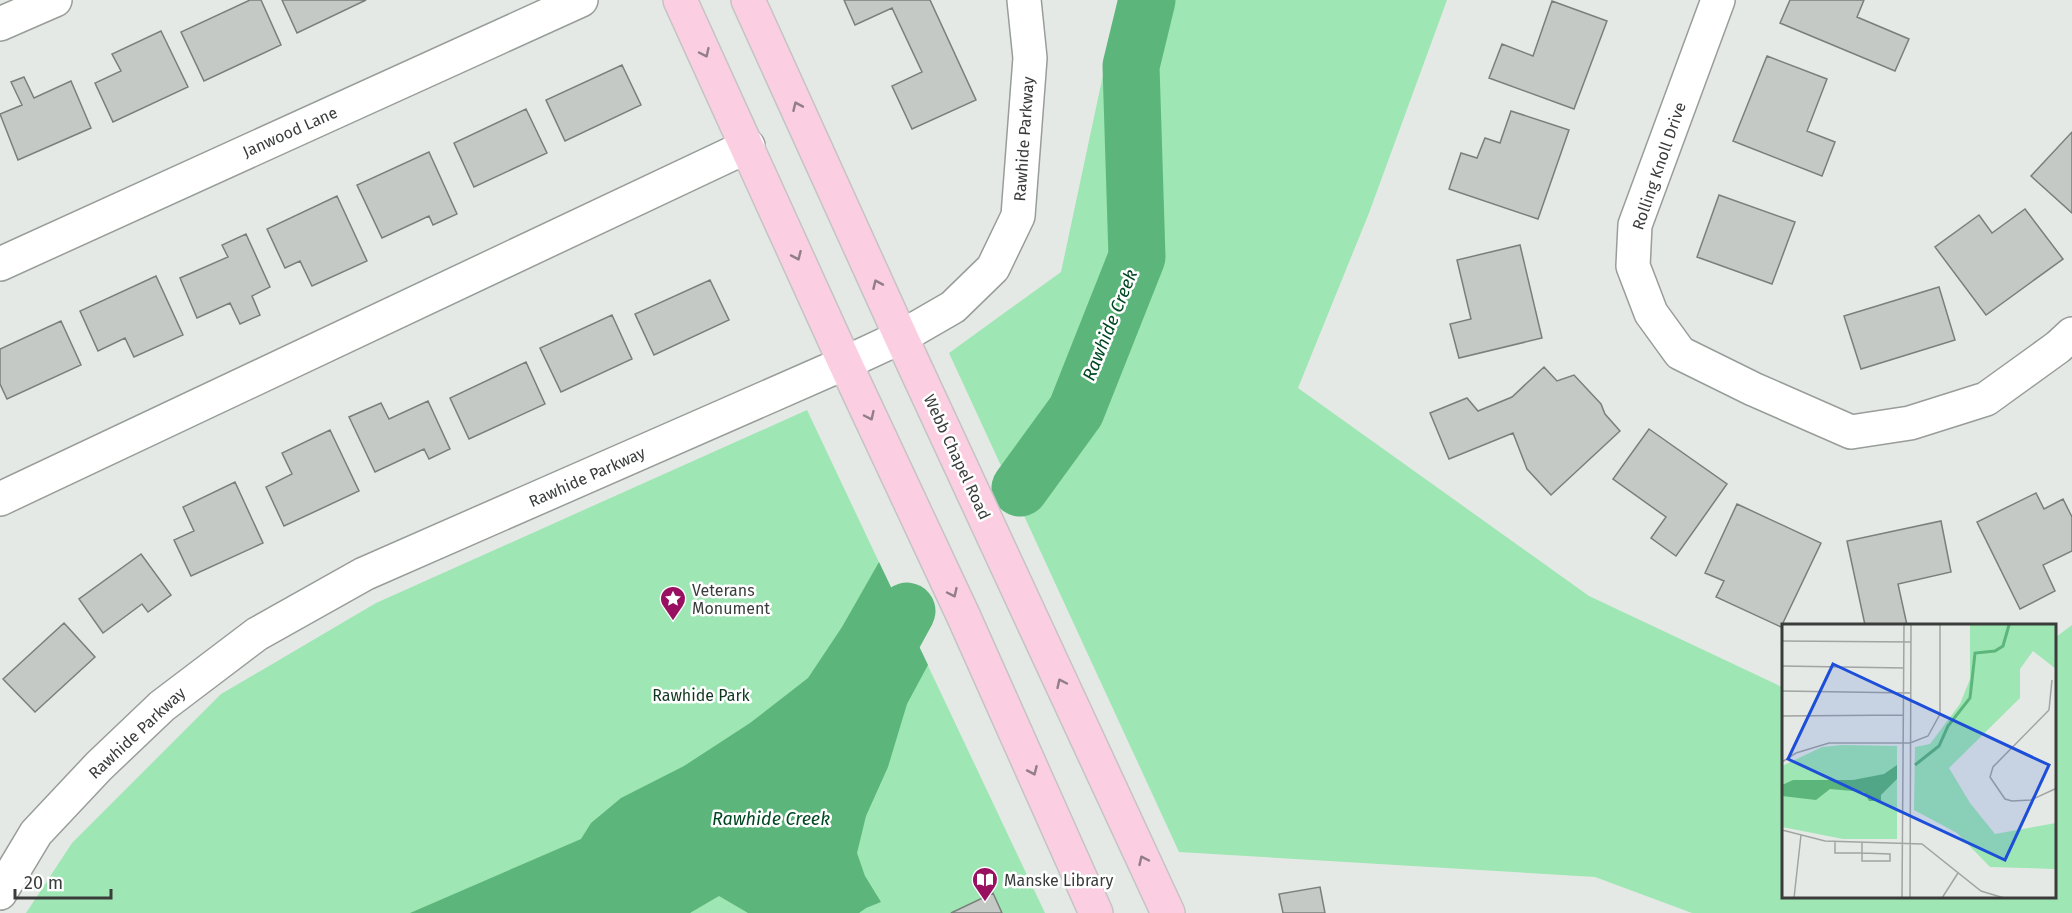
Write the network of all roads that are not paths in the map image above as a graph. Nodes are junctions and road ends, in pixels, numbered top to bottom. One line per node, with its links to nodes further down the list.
1 (55, 0): 7 (street)
2 (581, 0): 9 (street, Janwood Lane)
3 (680, 0): 8 (main road, one-way to 8)
4 (748, 0): 11 (main road, Webb Chapel Road, one-way to 4)
5 (1024, 0): 11 (street, Rawhide Parkway)
6 (1718, 0): 10 (street, Rolling Knoll Drive)
7 (0, 24)
8 (748, 146): 12 (main road, one-way to 12); 13 (street)
9 (0, 264)
10 (2072, 334)
11 (901, 337): 12 (street, Rawhide Parkway); 16 (main road, Webb Chapel Road, one-way to 11)
12 (845, 363): 14 (street, Rawhide Parkway); 15 (main road, one-way to 15)
13 (0, 499)
14 (0, 893)
15 (1096, 913)
16 (1168, 913)

